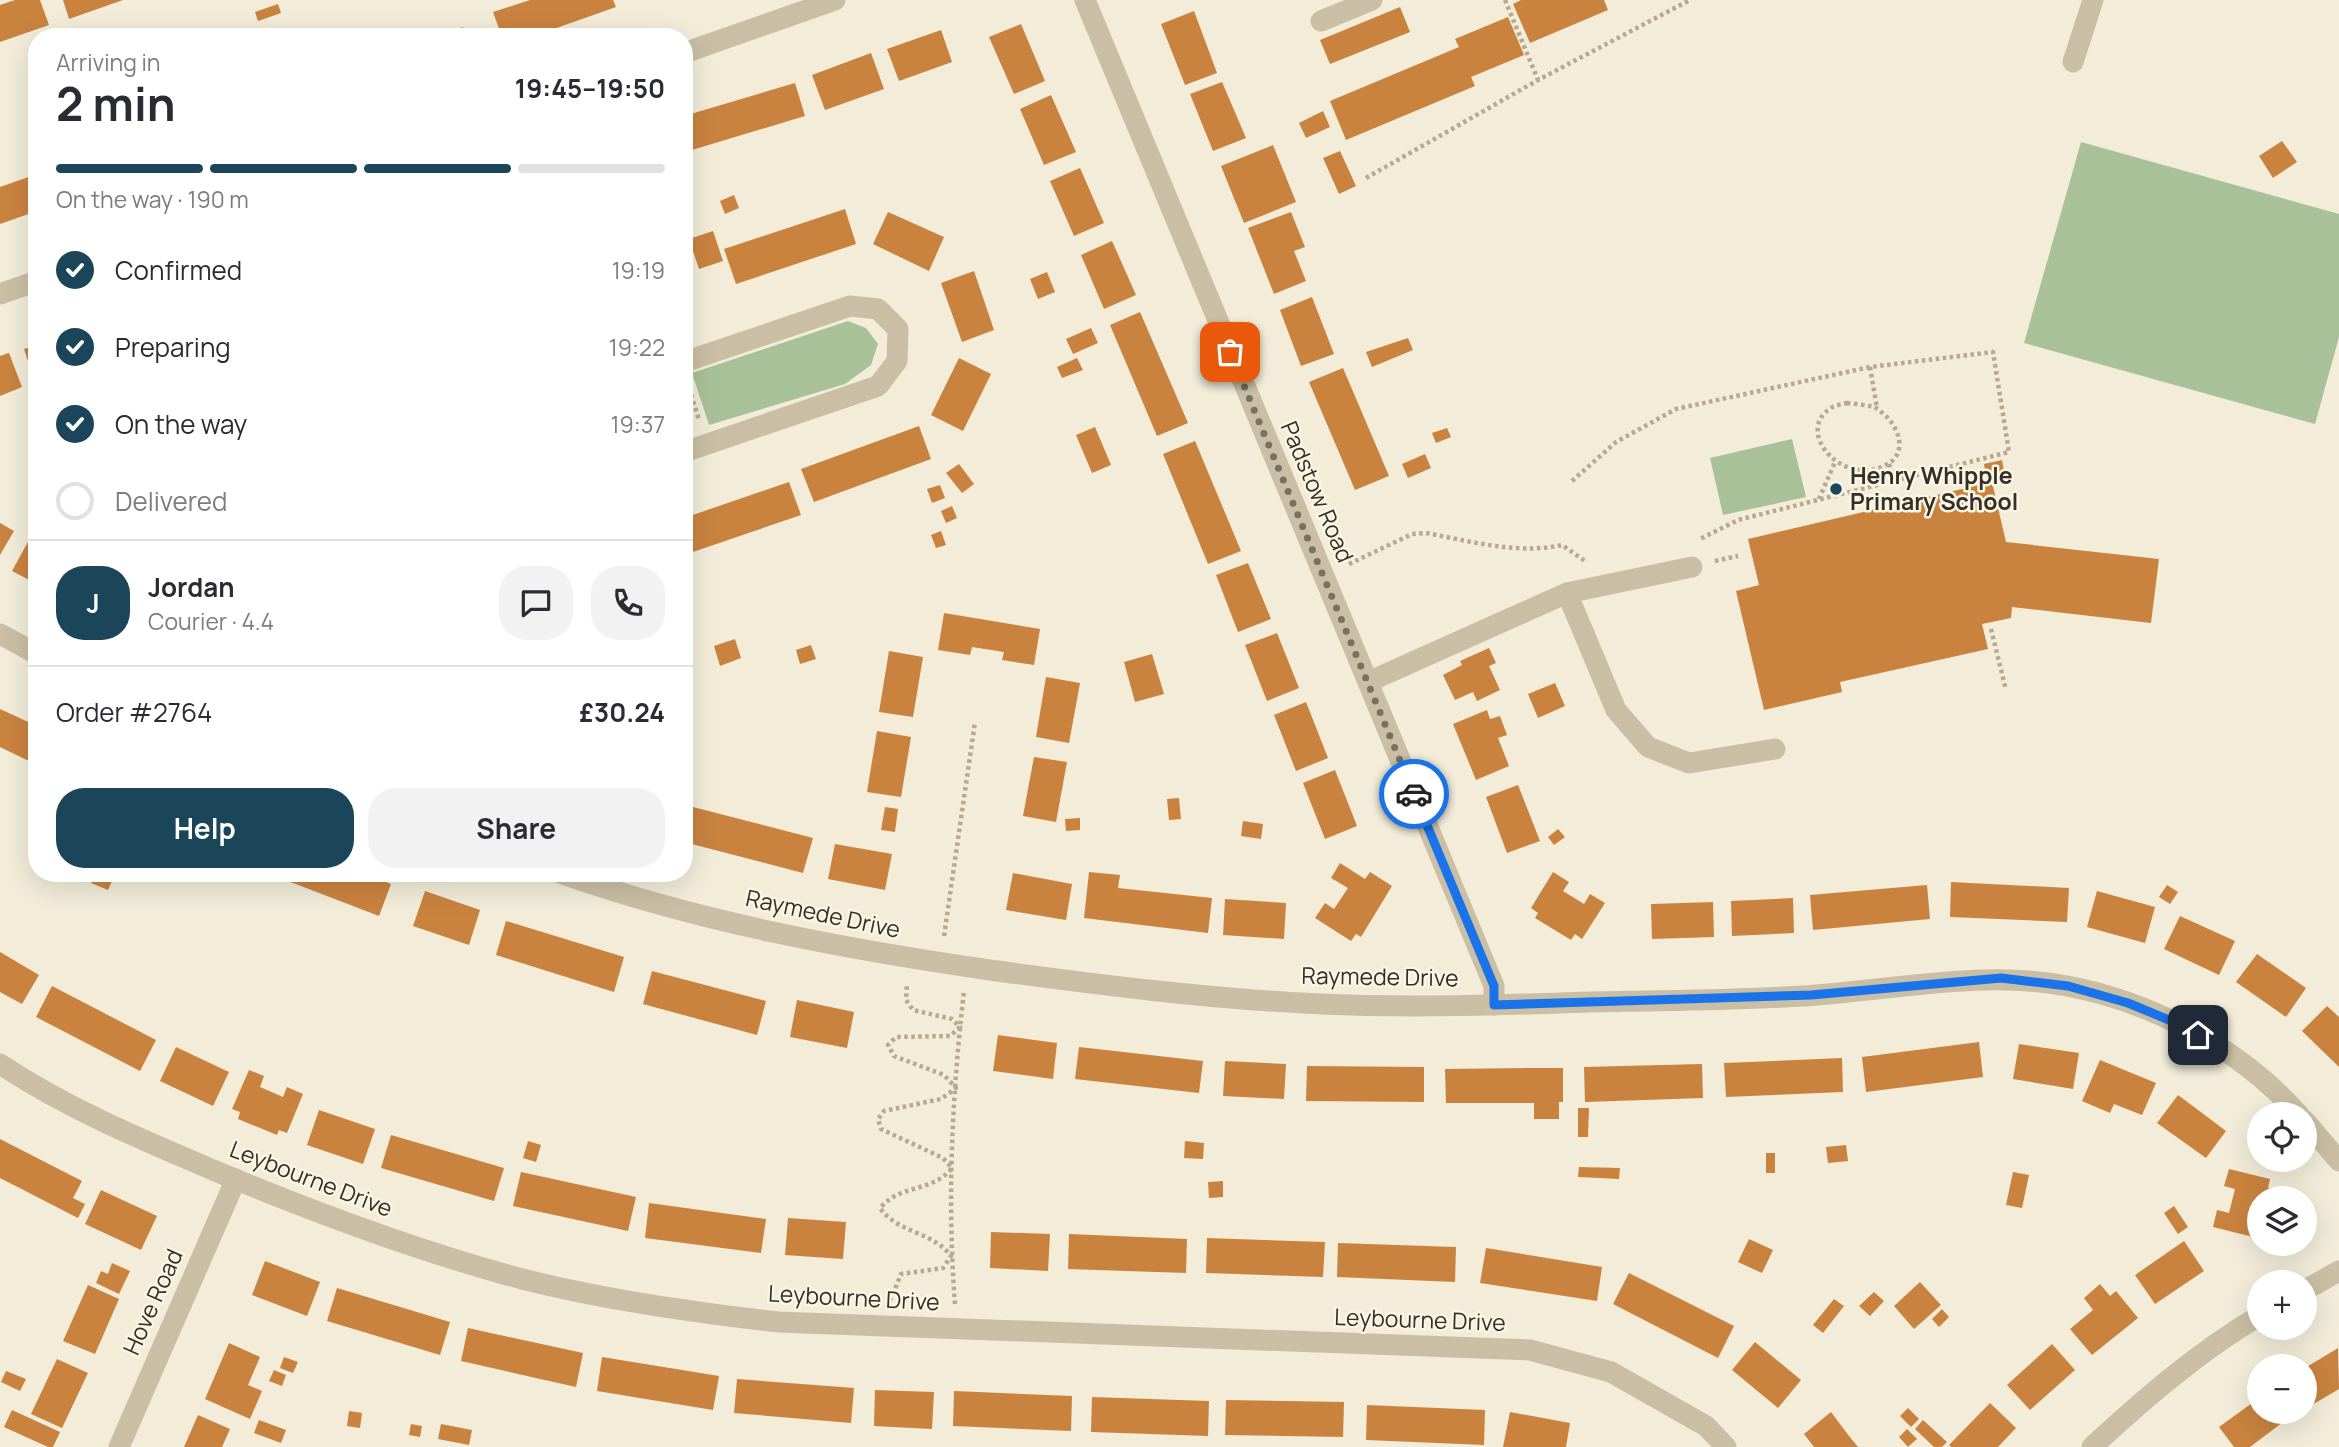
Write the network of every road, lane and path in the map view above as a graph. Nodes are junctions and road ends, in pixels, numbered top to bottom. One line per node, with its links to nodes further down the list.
1 (835, 0): 8 (street)
2 (1084, 0): 27 (street, Padstow Road)
3 (1372, 0): 7 (street)
4 (1505, 0): 10 (path)
5 (1690, 0): 10 (path)
6 (2093, 0): 9 (street)
7 (1321, 21)
8 (693, 50)
9 (2073, 62)
10 (1538, 80): 11 (path)
11 (1366, 177)
12 (28, 284): 13 (street)
13 (0, 294)
14 (693, 359): 18 (street)
15 (1870, 367): 17 (path); 22 (path); 23 (path)
16 (693, 402): 18 (path)
17 (1877, 408): 20 (path); 21 (path)
18 (706, 444): 19 (street)
19 (693, 449)
20 (1835, 461): 21 (path); 24 (path)
21 (1889, 464): 22 (path)
22 (1896, 480): 24 (path)
23 (1572, 481)
24 (1819, 499): 25 (path)
25 (1698, 559): 28 (street)
26 (1588, 563): 27 (path)
27 (1324, 576): 32 (street, Padstow Road)
28 (1567, 593): 32 (street); 35 (street)
29 (1990, 629): 33 (path)
30 (0, 634): 31 (street)
31 (28, 649)
32 (1367, 682): 40 (street, Padstow Road)
33 (2006, 691)
34 (975, 722): 37 (path)
35 (1775, 749)
36 (591, 882): 40 (street, Raymede Drive)
37 (943, 941)
38 (907, 979): 41 (path)
39 (964, 988): 41 (path)
40 (1494, 1005): 44 (street, Raymede Drive)
41 (960, 1027): 43 (path); 43 (path)
42 (0, 1064): 48 (street, Leybourne Drive)
43 (956, 1088): 47 (path); 47 (path)
44 (2288, 1102)
45 (2317, 1135): 46 (street)
46 (2339, 1161)
47 (952, 1168): 49 (path); 49 (path)
48 (236, 1179): 53 (street, Leybourne Drive); 55 (street, Hove Road)
49 (951, 1256): 53 (path); 54 (path)
50 (2339, 1271): 51 (street)
51 (2317, 1283)
52 (2247, 1324): 57 (street)
53 (886, 1326): 54 (street, Leybourne Drive)
54 (957, 1329): 56 (street, Leybourne Drive)
55 (119, 1447)
56 (1726, 1447)
57 (2092, 1447)

